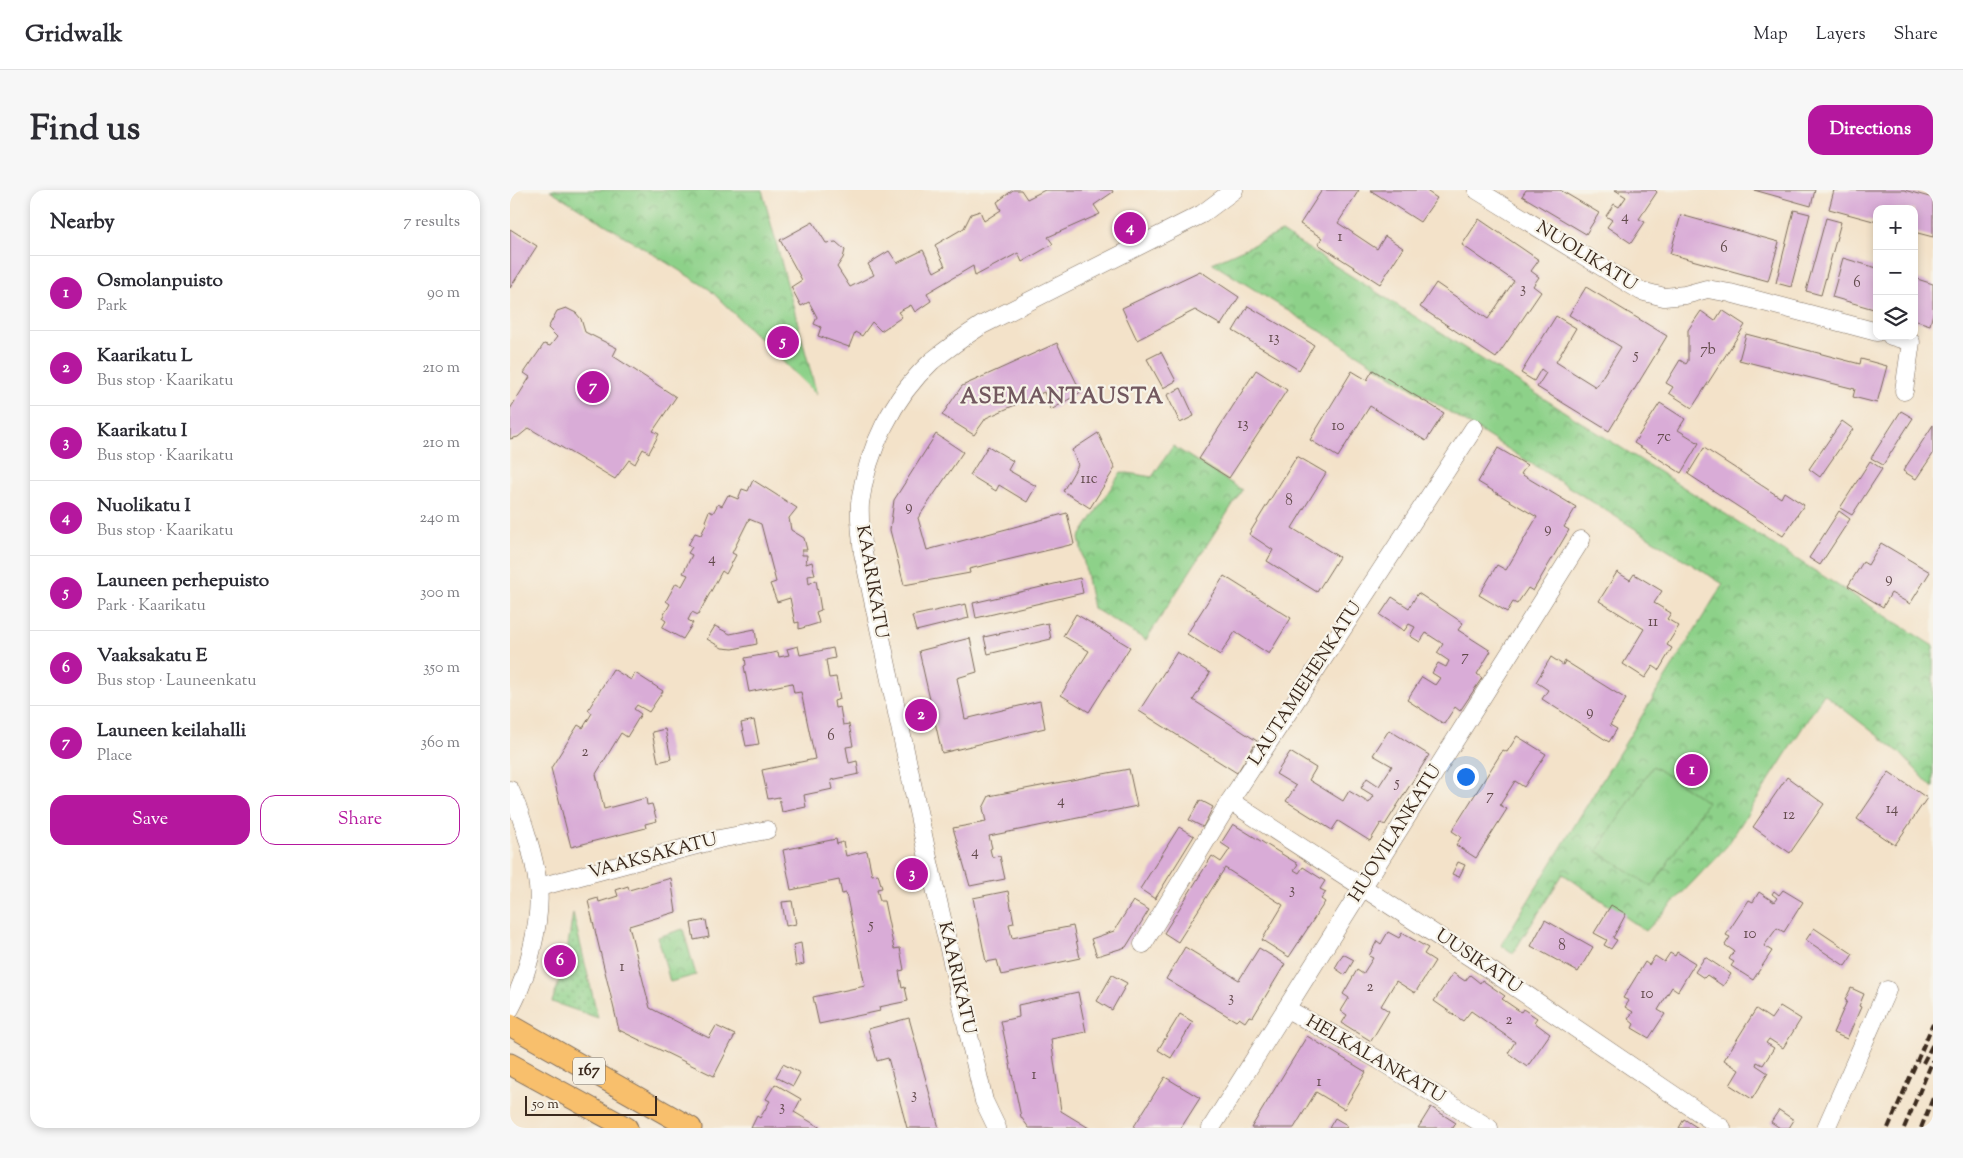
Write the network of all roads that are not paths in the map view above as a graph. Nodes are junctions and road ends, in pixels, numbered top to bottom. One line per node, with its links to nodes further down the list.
1 (1234, 190): 22 (street, KAARIKATU)
2 (1477, 190): 3 (street, NUOLIKATU)
3 (1873, 331)
4 (1905, 340): 5 (street)
5 (1904, 391)
6 (1474, 428): 9 (street, LAUTAMIEHENKATU)
7 (1581, 540): 12 (street, HUOVILANKATU)
8 (510, 790): 11 (street)
9 (1230, 801): 12 (street, UUSIKATU); 13 (street, LAUTAMIEHENKATU)
10 (767, 830): 11 (street, VAAKSAKATU)
11 (539, 887): 15 (street)
12 (1364, 887): 16 (street, HUOVILANKATU); 25 (street, UUSIKATU)
13 (1143, 944)
14 (1887, 990): 26 (street)
15 (510, 1009)
16 (1287, 1009): 23 (street, HUOVILANKATU); 24 (street, HELKALANKATU)
17 (510, 1025): 19 (main road, 167)
18 (510, 1064): 20 (main road, 167)
19 (666, 1122): 21 (main road, 167)
20 (627, 1128)
21 (691, 1128)
22 (997, 1128)
23 (1211, 1128)
24 (1489, 1128)
25 (1722, 1128)
26 (1826, 1128)

